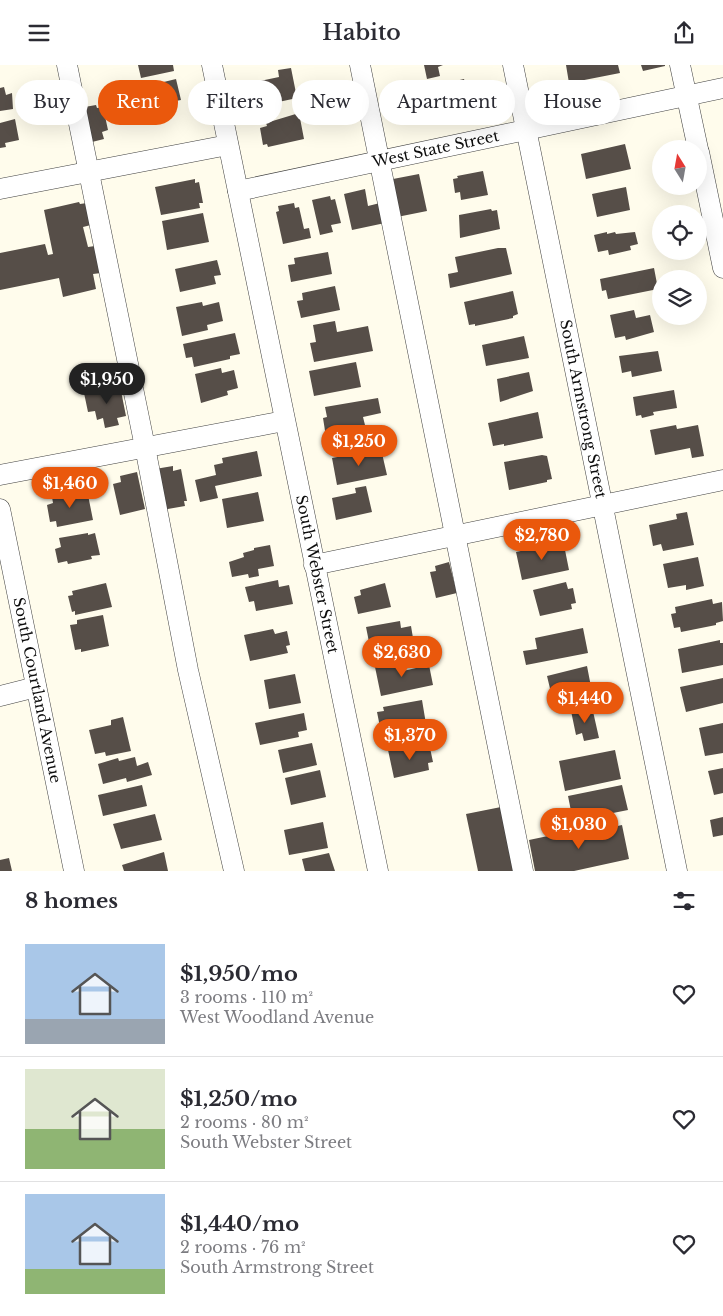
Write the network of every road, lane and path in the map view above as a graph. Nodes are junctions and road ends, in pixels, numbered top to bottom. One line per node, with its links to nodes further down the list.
1 (67, 65): 12 (street)
2 (212, 65): 10 (street)
3 (360, 65): 11 (street)
4 (513, 65): 8 (street, South Armstrong Street)
5 (680, 65): 7 (street)
6 (723, 88): 7 (street, West State Street)
7 (687, 95): 8 (street, West State Street); 9 (street)
8 (526, 131): 11 (street, West State Street); 21 (street, South Armstrong Street)
9 (696, 140)
10 (228, 145): 12 (street); 14 (street, South Webster Street)
11 (380, 159): 14 (street, West State Street); 23 (street)
12 (89, 173): 13 (street); 18 (street)
13 (0, 189)
14 (238, 191): 17 (street, South Webster Street)
15 (707, 195): 16 (street)
16 (723, 268)
17 (284, 421): 18 (street); 24 (street, South Webster Street)
18 (145, 447): 19 (street); 28 (street)
19 (0, 475)
20 (723, 480): 21 (street)
21 (603, 505): 23 (street); 31 (street, South Armstrong Street)
22 (0, 509): 25 (street, South Courtland Avenue)
23 (455, 534): 24 (street); 30 (street)
24 (314, 565): 29 (street, South Webster Street)
25 (36, 687): 26 (street); 27 (street, South Courtland Avenue)
26 (0, 695)
27 (74, 871)
28 (234, 871)
29 (378, 871)
30 (523, 871)
31 (677, 871)

